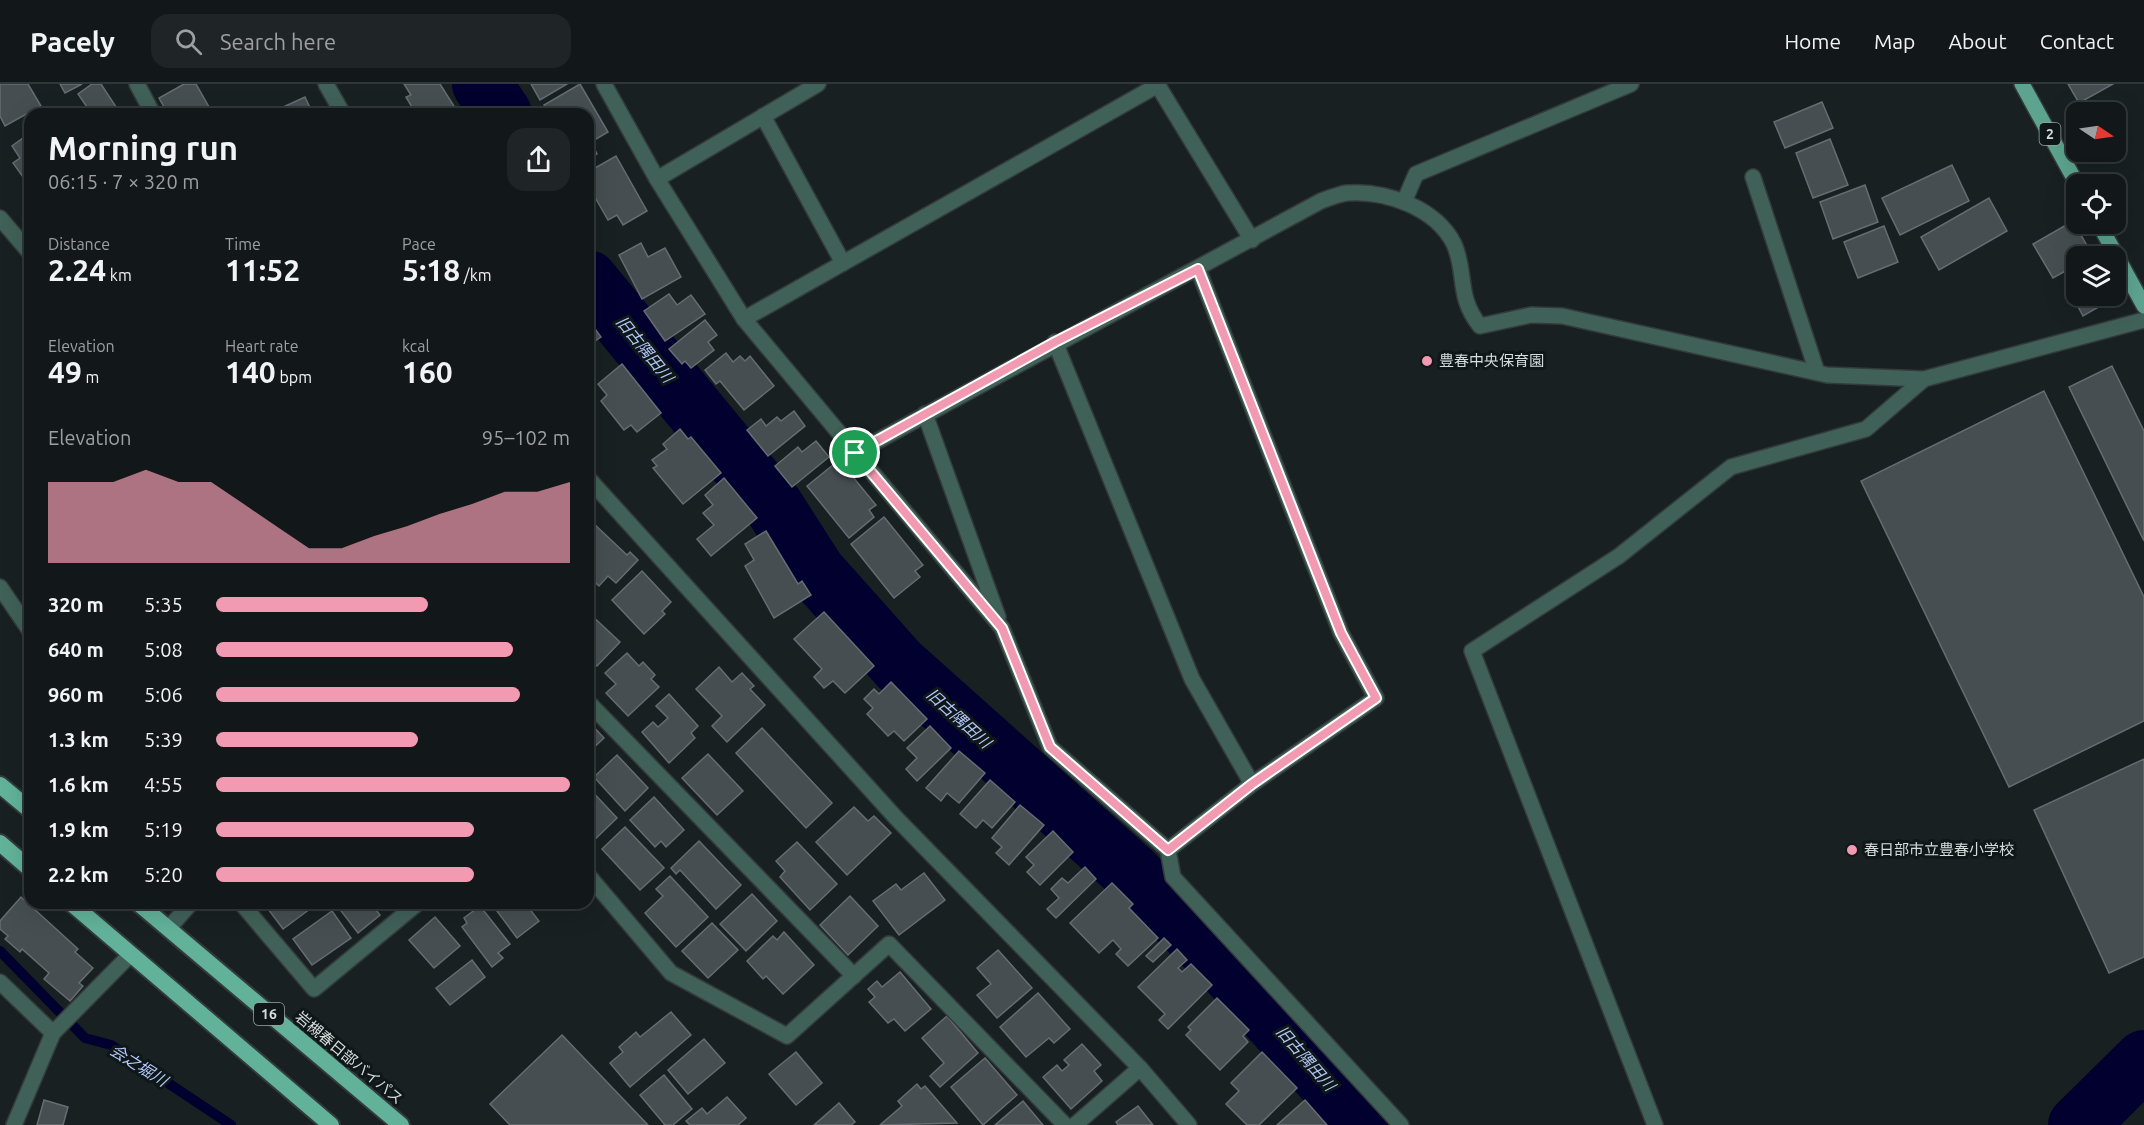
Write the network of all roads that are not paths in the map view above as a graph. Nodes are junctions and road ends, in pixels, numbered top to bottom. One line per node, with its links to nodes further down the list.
1 (136, 84): 8 (street)
2 (326, 84): 9 (street)
3 (604, 84): 13 (street)
4 (818, 84): 10 (street)
5 (1158, 84): 17 (street); 19 (street)
6 (1631, 84): 14 (street)
7 (2022, 84): 11 (main road, 2)
8 (150, 108)
9 (340, 108)
10 (763, 116): 13 (street); 19 (street)
11 (2072, 174)
12 (1753, 177): 25 (street)
13 (657, 178): 22 (street)
14 (1404, 202): 17 (street); 25 (street)
15 (0, 218): 18 (street)
16 (2104, 234): 21 (main road)
17 (1252, 240): 20 (street)
18 (24, 246)
19 (843, 263): 22 (street)
20 (1198, 269): 24 (street); 35 (street)
21 (2144, 306)
22 (744, 319): 28 (street)
23 (2144, 320): 26 (street)
24 (1055, 342): 27 (street); 35 (street)
25 (1817, 372): 26 (street)
26 (1924, 379): 59 (street)
27 (925, 414): 28 (street); 32 (street)
28 (855, 453): 32 (street)
29 (594, 485): 51 (street)
30 (3, 597): 31 (street)
31 (24, 623)
32 (1002, 628): 38 (street)
33 (594, 708): 48 (street)
34 (0, 784): 36 (highway)
35 (1252, 784): 38 (street)
36 (24, 805)
37 (0, 843): 39 (highway)
38 (1168, 850): 58 (street)
39 (24, 863)
40 (594, 882): 48 (street)
41 (78, 909): 47 (highway)
42 (145, 909): 46 (highway, 岩槻春日部バイパス / 16)
43 (186, 909): 46 (street)
44 (246, 909): 45 (street)
45 (411, 909)
46 (168, 929): 54 (highway, 岩槻春日部バイパス / 16)
47 (131, 954): 50 (street); 53 (highway)
48 (854, 976): 55 (street)
49 (0, 982): 50 (street)
50 (54, 1032): 52 (street)
51 (1140, 1068): 56 (street); 57 (street)
52 (14, 1125)
53 (331, 1125)
54 (401, 1125)
55 (1065, 1125)
56 (1075, 1125)
57 (1189, 1125)
58 (1401, 1125)
59 (1655, 1125)

